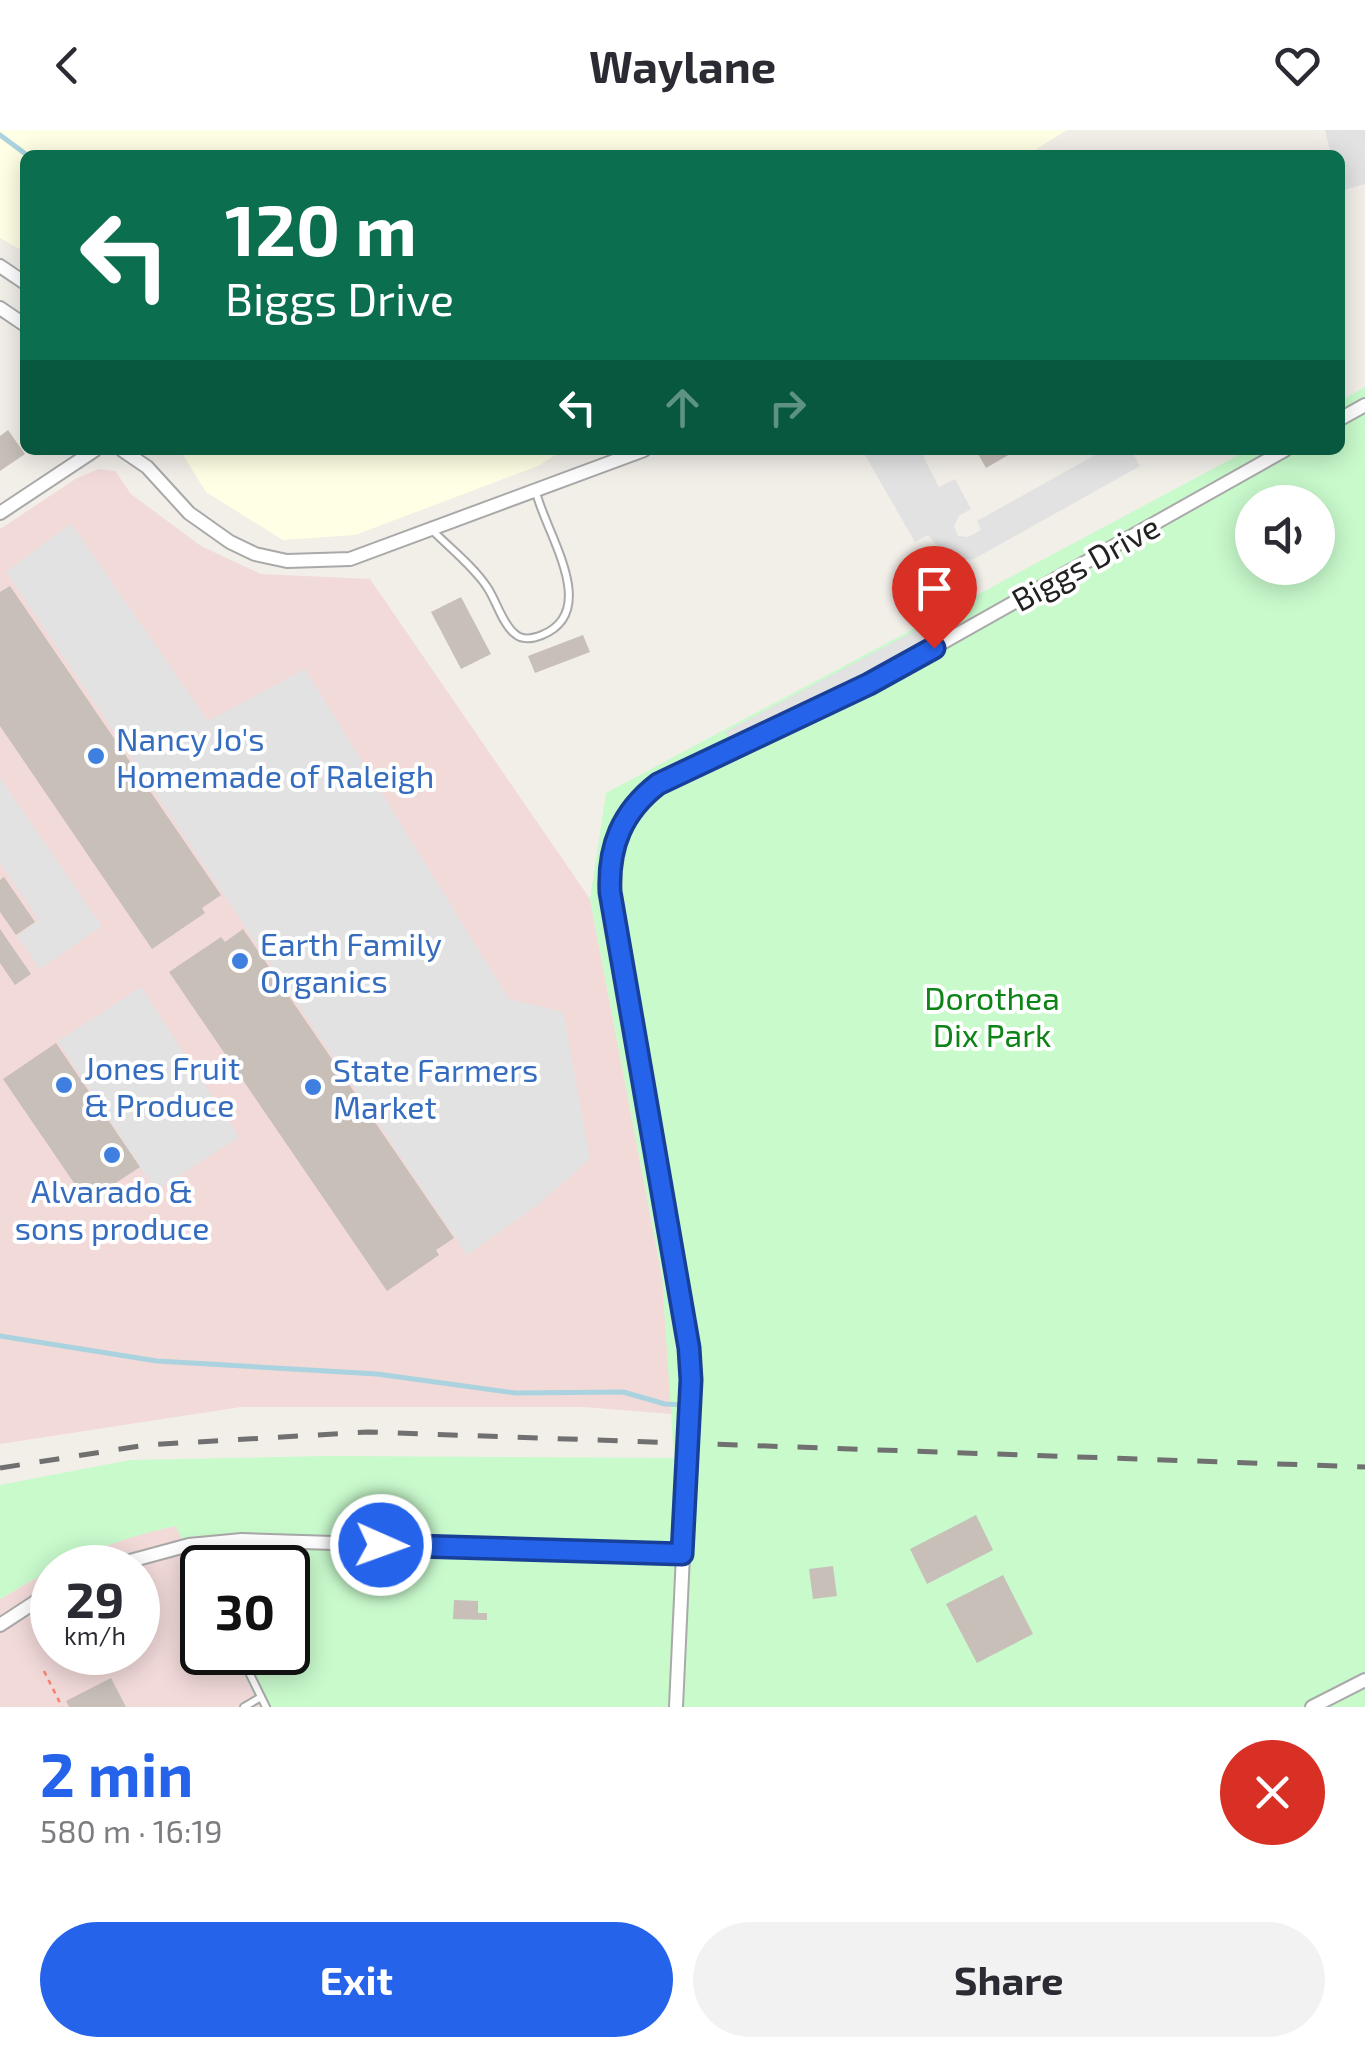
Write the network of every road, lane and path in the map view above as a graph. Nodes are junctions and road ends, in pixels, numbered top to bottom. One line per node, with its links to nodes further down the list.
1 (87, 455): 8 (street)
2 (129, 455): 6 (street)
3 (143, 455): 6 (street)
4 (631, 455): 7 (street)
5 (1275, 455): 11 (street, Biggs Drive)
6 (147, 467): 9 (street)
7 (536, 492): 9 (street); 9 (lane)
8 (0, 513)
9 (432, 530)
10 (189, 1545): 11 (street)
11 (682, 1554): 21 (street, Biggs Drive)
12 (30, 1606): 13 (street)
13 (0, 1626)
14 (46, 1675): 18 (path)
15 (250, 1675): 17 (lane)
16 (1365, 1680): 22 (street)
17 (261, 1697): 19 (lane); 20 (lane)
18 (62, 1707)
19 (244, 1707)
20 (266, 1707)
21 (676, 1707)
22 (1312, 1707)

